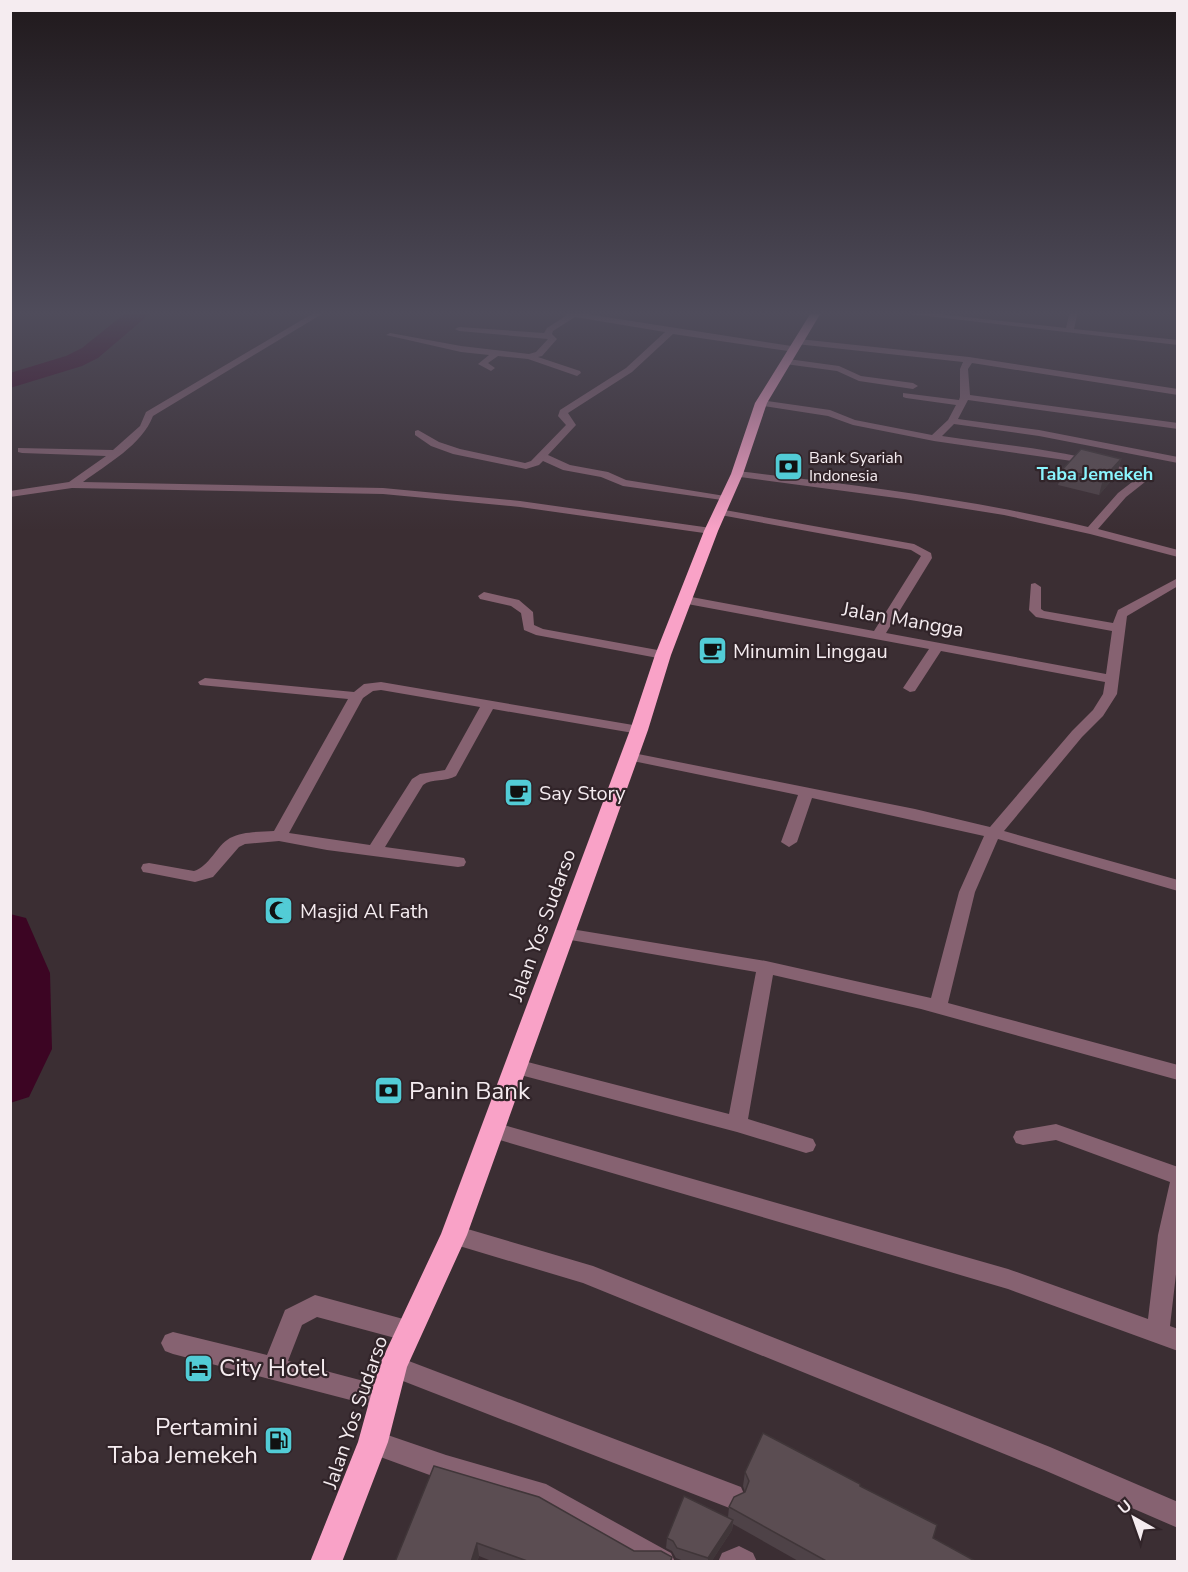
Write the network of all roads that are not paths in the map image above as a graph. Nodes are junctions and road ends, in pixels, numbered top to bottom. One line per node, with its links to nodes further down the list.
1 (199, 384): 17 (street)
2 (606, 384): 18 (street)
3 (773, 384): 11 (highway, Jalan Yos Sudarso)
4 (902, 384): 7 (street)
5 (965, 384): 10 (street)
6 (1128, 384): 8 (street)
7 (913, 386)
8 (1178, 392)
9 (906, 394): 10 (street)
10 (963, 400): 12 (street); 13 (street)
11 (761, 403): 15 (street); 20 (highway, Jalan Yos Sudarso)
12 (952, 421): 15 (street); 19 (street)
13 (1178, 426)
14 (418, 434): 18 (street)
15 (934, 438): 25 (street)
16 (22, 450): 17 (street)
17 (116, 453): 21 (street)
18 (541, 456): 23 (street)
19 (1178, 460)
20 (736, 474): 23 (highway, Jalan Yos Sudarso); 25 (street)
21 (72, 485): 22 (street); 24 (street)
22 (10, 494)
23 (722, 505): 24 (highway, Jalan Yos Sudarso); 32 (street)
24 (711, 531): 30 (highway, Jalan Yos Sudarso)
25 (1091, 531): 26 (street)
26 (1178, 554)
27 (1178, 581): 31 (street)
28 (1035, 587): 31 (street)
29 (484, 596): 34 (street)
30 (686, 600): 32 (street, Jalan Mangga); 34 (highway, Jalan Yos Sudarso)
31 (1118, 628): 35 (street)
32 (879, 634): 33 (street, Jalan Mangga)
33 (938, 645): 35 (street, Jalan Mangga); 37 (street)
34 (663, 655): 40 (highway, Jalan Yos Sudarso)
35 (1113, 679): 43 (street)
36 (205, 682): 38 (street)
37 (910, 688)
38 (357, 696): 39 (street); 44 (street)
39 (489, 704): 40 (street); 46 (street)
40 (639, 730): 41 (highway, Jalan Yos Sudarso)
41 (628, 756): 42 (street); 50 (highway, Jalan Yos Sudarso)
42 (807, 792): 43 (street); 45 (street)
43 (993, 834): 49 (street); 52 (street)
44 (279, 836): 46 (street); 48 (street)
45 (789, 842)
46 (375, 851): 47 (street)
47 (458, 862)
48 (149, 868)
49 (1178, 886)
50 (565, 934): 51 (street); 53 (highway, Jalan Yos Sudarso)
51 (766, 967): 52 (street); 55 (street)
52 (938, 1007): 54 (street)
53 (516, 1067): 55 (street); 56 (highway, Jalan Yos Sudarso)
54 (1178, 1073)
55 (737, 1124): 58 (street)
56 (493, 1130): 61 (highway, Jalan Yos Sudarso); 63 (street)
57 (1023, 1137): 59 (street)
58 (806, 1145)
59 (1178, 1176)
60 (1178, 1187): 63 (street)
61 (454, 1235): 62 (highway, Jalan Yos Sudarso); 70 (street)
62 (410, 1331): 65 (highway, Jalan Yos Sudarso); 66 (street)
63 (1168, 1336)
64 (173, 1343): 66 (street)
65 (393, 1365): 67 (highway, Jalan Yos Sudarso); 69 (street)
66 (273, 1369): 67 (street)
67 (385, 1397): 68 (highway, Jalan Yos Sudarso)
68 (373, 1442): 71 (highway, Jalan Yos Sudarso); 72 (street)
69 (732, 1496)
70 (1178, 1515)
71 (327, 1562)
72 (662, 1562)
73 (731, 1562): 74 (street)
74 (744, 1562)

